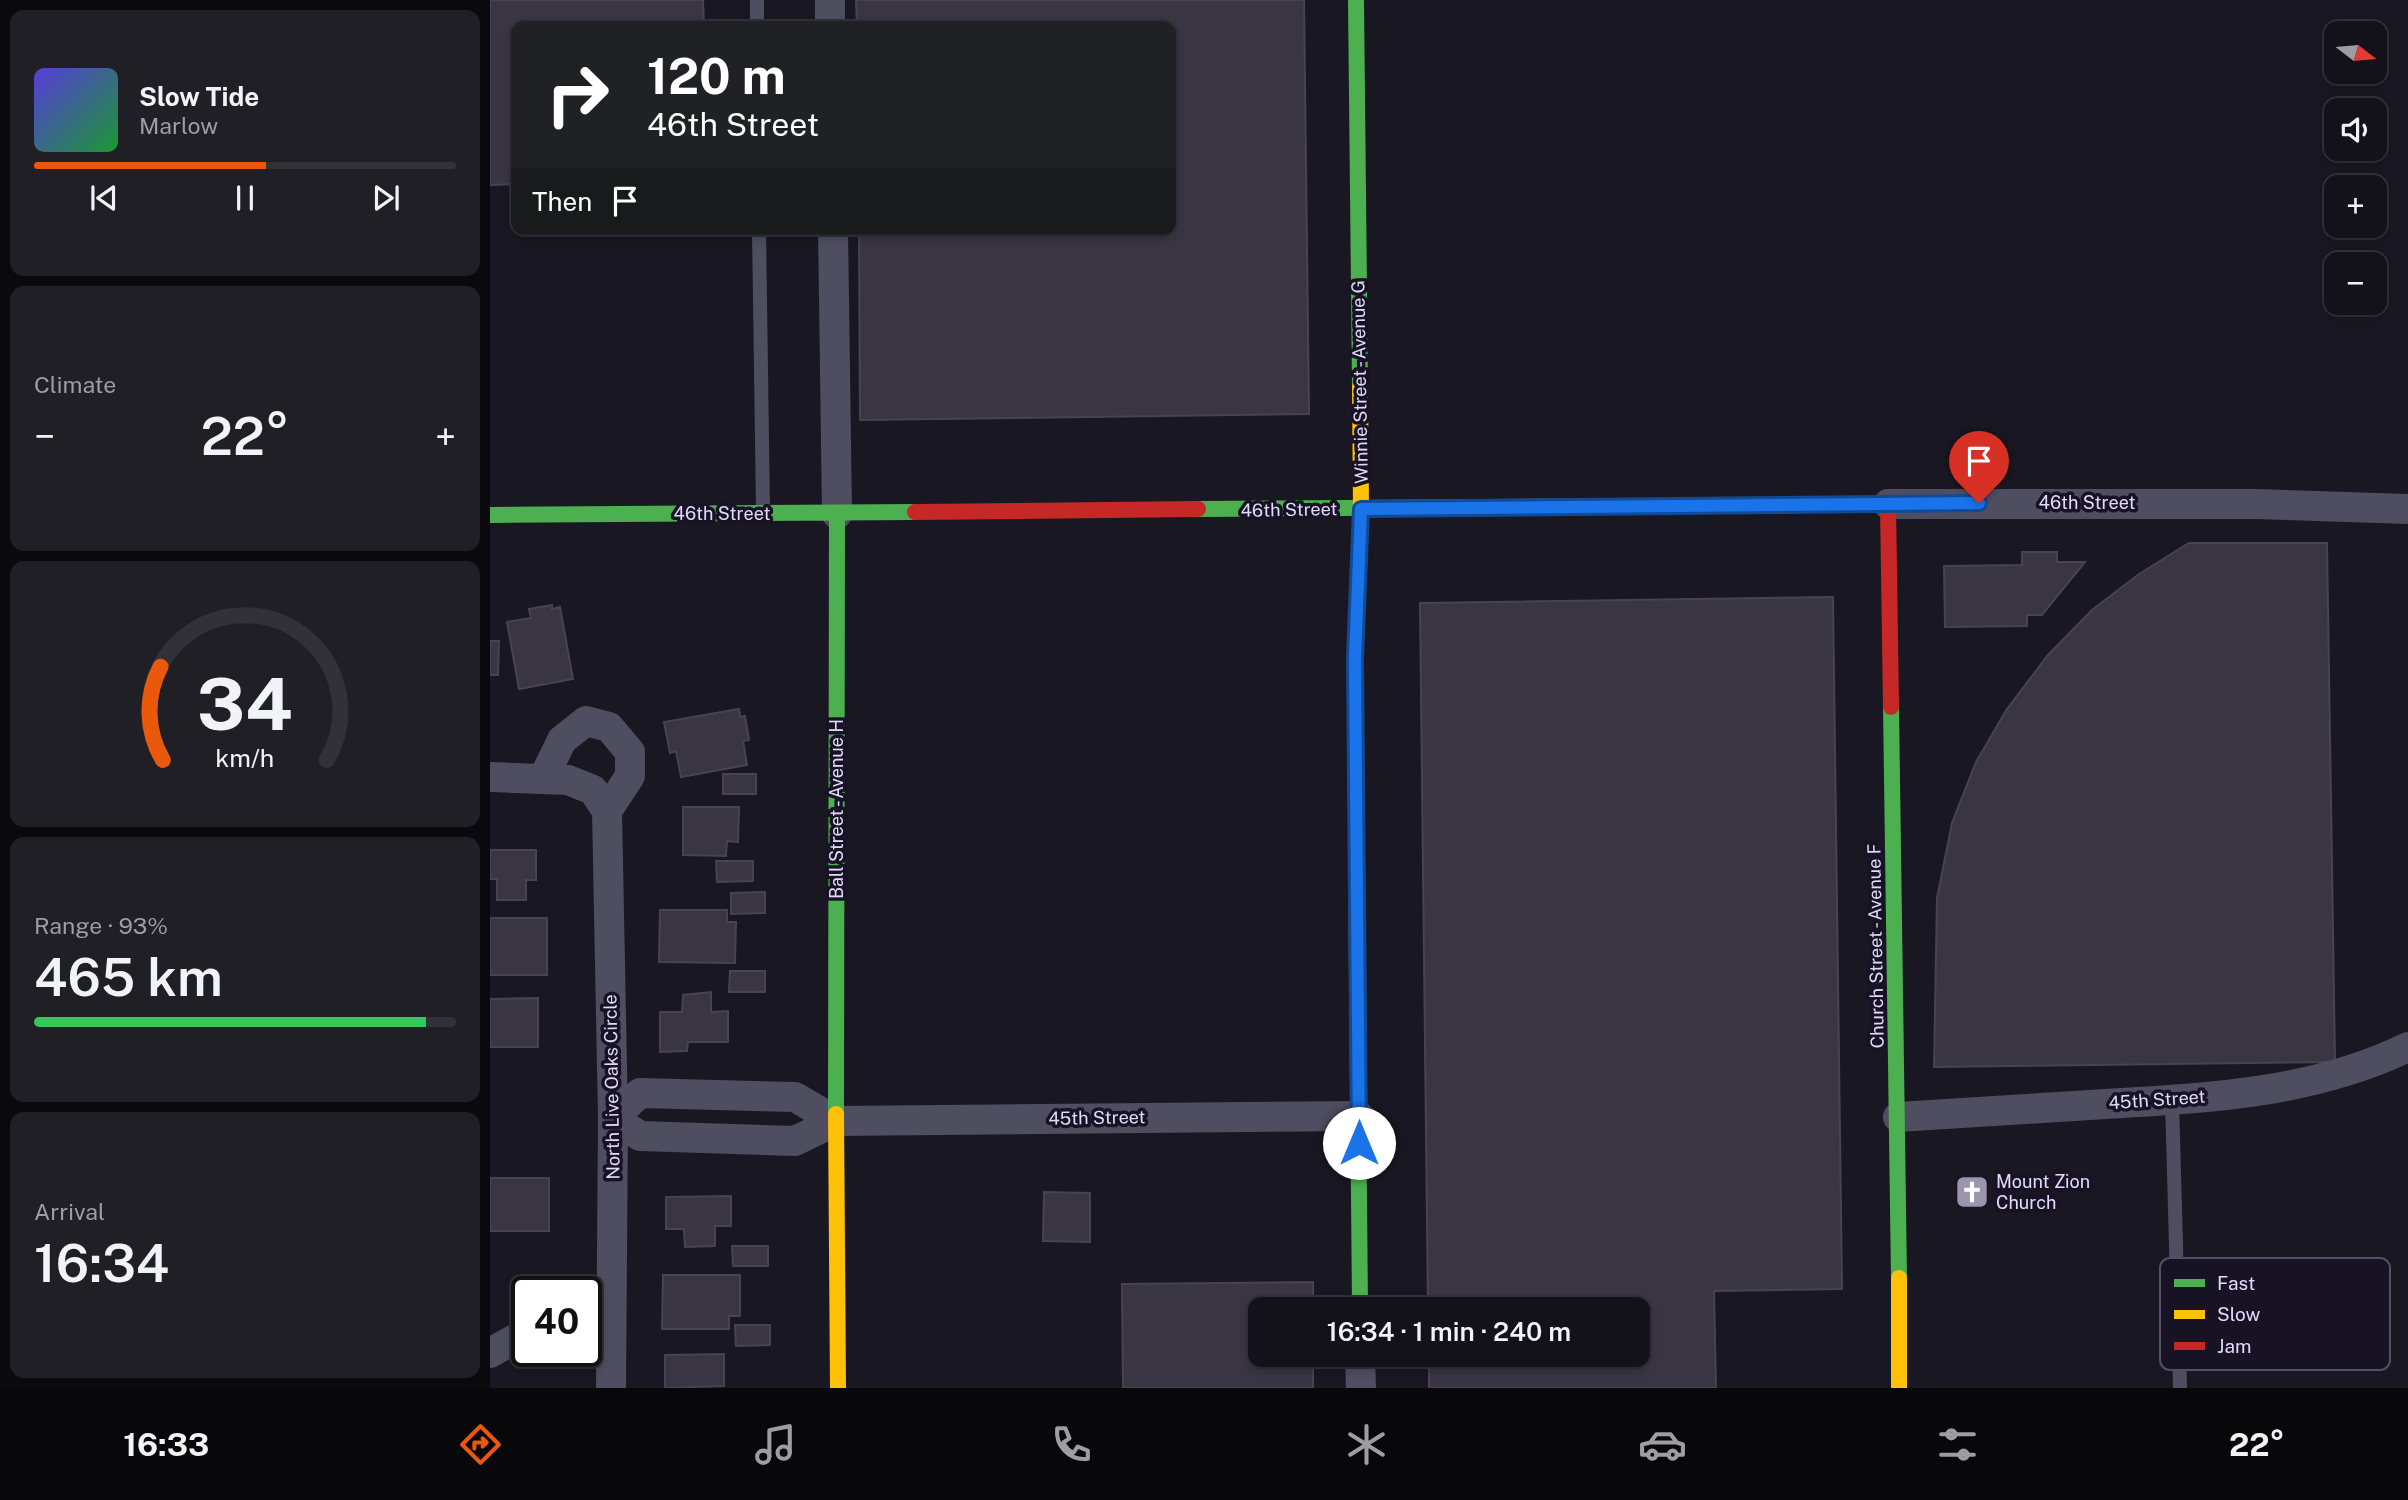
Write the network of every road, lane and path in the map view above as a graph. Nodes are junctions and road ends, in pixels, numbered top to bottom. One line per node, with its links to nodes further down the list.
1 (757, 0): 4 (lane)
2 (830, 0): 5 (street)
3 (1356, 0): 9 (street, Winnie Street - Avenue G)
4 (757, 21)
5 (830, 21)
6 (759, 235): 11 (lane)
7 (833, 235): 12 (street, Ball Street - Avenue H)
8 (1888, 504): 9 (street, 46th Street); 10 (street, 46th Street); 20 (street, Church Street - Avenue F)
9 (1361, 509): 12 (street, 46th Street); 19 (street, Winnie Street - Avenue G)
10 (2408, 509)
11 (763, 514): 12 (street, 46th Street); 13 (street, 46th Street)
12 (837, 514): 22 (street, Ball Street - Avenue H)
13 (490, 515)
14 (490, 778): 15 (street)
15 (543, 779): 16 (street); 16 (street)
16 (600, 801): 21 (street, North Live Oaks Circle)
17 (2408, 1047): 18 (street, 45th Street)
18 (2172, 1101): 20 (street, 45th Street); 23 (lane)
19 (1359, 1116): 22 (street, 45th Street); 25 (street, Winnie Street - Avenue G)
20 (1898, 1117): 34 (street, Church Street - Avenue F)
21 (613, 1118): 22 (street, 45th Street); 22 (street); 24 (street, North Live Oaks Circle)
22 (836, 1121): 32 (street, Ball Street - Avenue H)
23 (2176, 1258)
24 (602, 1281)
25 (1360, 1297)
26 (511, 1341): 28 (street)
27 (602, 1341): 31 (street, North Live Oaks Circle)
28 (490, 1353)
29 (1360, 1367): 33 (street)
30 (2179, 1370): 35 (lane)
31 (611, 1388)
32 (838, 1388)
33 (1361, 1388)
34 (1899, 1388)
35 (2180, 1388)

